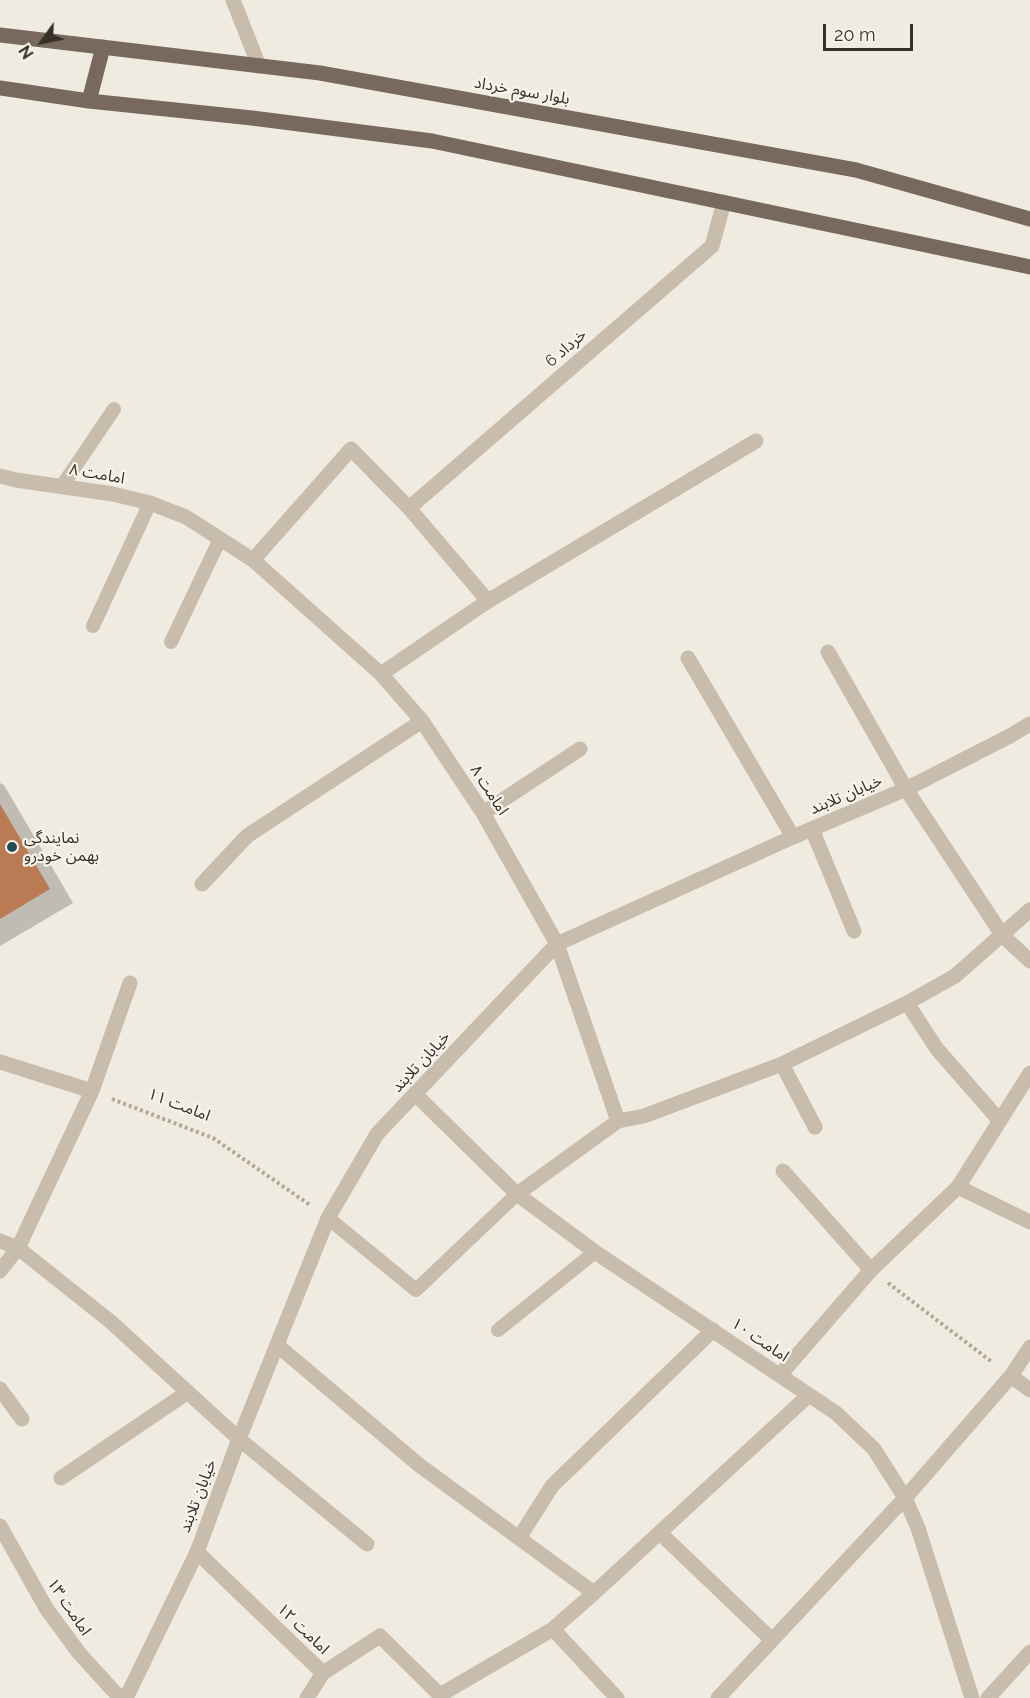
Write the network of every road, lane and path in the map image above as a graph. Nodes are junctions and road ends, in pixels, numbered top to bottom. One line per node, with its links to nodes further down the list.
1 (233, 0): 4 (street)
2 (0, 35): 3 (main road, بلوار سوم خرداد)
3 (103, 47): 4 (main road, بلوار سوم خرداد); 6 (main road)
4 (259, 66): 8 (main road, بلوار سوم خرداد)
5 (0, 88): 6 (main road)
6 (89, 101): 7 (main road)
7 (724, 202): 9 (main road); 15 (street, خرداد 6)
8 (1030, 219)
9 (1030, 267)
10 (114, 409): 13 (lane)
11 (756, 441): 18 (street)
12 (0, 476): 13 (street, امامت ۸)
13 (62, 486): 14 (street, امامت ۸)
14 (150, 503): 16 (street, امامت ۸); 19 (lane)
15 (410, 507): 17 (street); 18 (street)
16 (220, 539): 17 (street, امامت ۸); 20 (lane)
17 (253, 560): 23 (street, امامت ۸)
18 (488, 601): 23 (street)
19 (93, 626)
20 (171, 642)
21 (828, 652): 27 (street)
22 (688, 657): 30 (street)
23 (381, 674): 24 (street, امامت ۸)
24 (422, 721): 28 (street, امامت ۸); 31 (street)
25 (1030, 724): 27 (street, خیابان تلابند)
26 (580, 749): 28 (street)
27 (906, 789): 29 (street, خیابان تلابند); 34 (street)
28 (483, 813): 35 (street, امامت ۸)
29 (812, 829): 30 (street, خیابان تلابند); 33 (street)
30 (793, 837): 35 (street, خیابان تلابند)
31 (202, 884)
32 (1030, 910): 34 (street)
33 (854, 931)
34 (1003, 936): 36 (street); 38 (street)
35 (557, 944): 43 (street, خیابان تلابند); 45 (street, امامت ۸)
36 (1030, 961)
37 (130, 983): 42 (street)
38 (907, 1003): 40 (street); 44 (street)
39 (0, 1062): 42 (street)
40 (782, 1064): 45 (street); 46 (street)
41 (1030, 1073): 44 (street)
42 (92, 1091): 50 (path, امامت ۱۱); 53 (street)
43 (416, 1095): 49 (street, امامت ۱۰); 50 (street, خیابان تلابند)
44 (1000, 1120): 48 (street)
45 (618, 1121): 49 (street)
46 (815, 1127)
47 (783, 1171): 55 (street)
48 (958, 1187): 51 (street); 55 (street)
49 (518, 1194): 50 (lane); 54 (street, امامت ۱۰)
50 (328, 1218): 59 (street, خیابان تلابند)
51 (1030, 1222)
52 (0, 1241): 53 (street)
53 (18, 1248): 56 (street); 65 (street)
54 (595, 1252): 57 (lane); 58 (street, امامت ۱۰)
55 (871, 1270): 61 (street); 62 (path)
56 (0, 1271)
57 (498, 1330)
58 (713, 1330): 61 (street, امامت ۱۰); 73 (street)
59 (277, 1345): 68 (street, خیابان تلابند); 73 (street)
60 (1030, 1347): 62 (street)
61 (780, 1375): 66 (street, امامت ۱۰)
62 (1011, 1376): 64 (street); 70 (street)
63 (0, 1389): 67 (street)
64 (1030, 1390)
65 (188, 1392): 68 (street); 69 (street)
66 (809, 1395): 70 (street, امامت ۱۰); 72 (street)
67 (22, 1419)
68 (239, 1440): 74 (street); 75 (street, خیابان تلابند)
69 (61, 1478)
70 (905, 1498): 78 (street); 87 (street, امامت ۱۰)
71 (0, 1526): 82 (street, امامت ۱۳)
72 (660, 1533): 76 (street); 78 (street)
73 (519, 1538): 76 (street)
74 (367, 1544)
75 (197, 1552): 80 (street, امامت ۱۲); 83 (street, خیابان تلابند)
76 (594, 1593): 77 (street)
77 (553, 1629): 81 (street); 85 (street)
78 (772, 1640): 86 (street)
79 (1030, 1652): 88 (street)
80 (323, 1673): 81 (street, امامت ۱۲); 84 (street)
81 (441, 1696)
82 (120, 1698)
83 (126, 1698)
84 (308, 1698)
85 (617, 1698)
86 (718, 1698)
87 (972, 1698)
88 (988, 1698)

